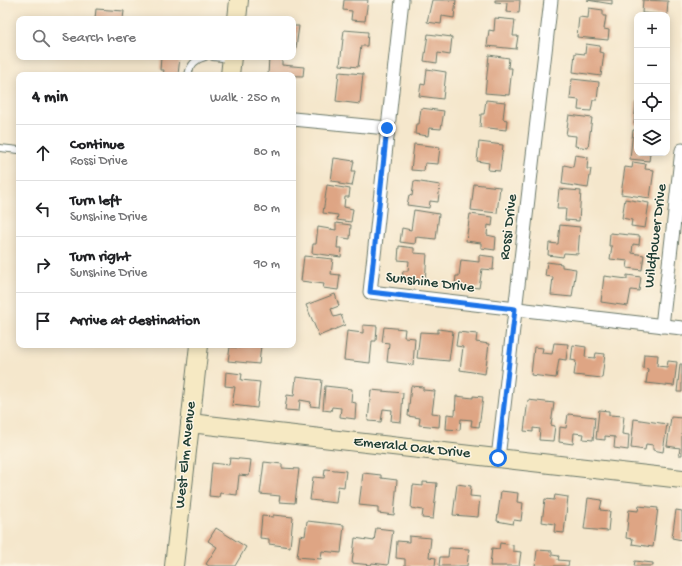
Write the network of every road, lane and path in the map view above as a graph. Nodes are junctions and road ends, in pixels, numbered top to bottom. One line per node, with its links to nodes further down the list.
1 (239, 0): 4 (street)
2 (402, 0): 10 (street, Sunshine Drive)
3 (551, 0): 14 (street, Rossi Drive)
4 (237, 16)
5 (196, 60): 8 (lane)
6 (221, 60): 7 (lane)
7 (232, 64)
8 (188, 72)
9 (296, 119): 10 (street)
10 (387, 128): 14 (street, Sunshine Drive)
11 (0, 148): 12 (lane)
12 (16, 150)
13 (682, 150): 15 (street, Wildflower Drive)
14 (515, 309): 15 (street, Sunshine Drive); 19 (street, Rossi Drive)
15 (662, 326): 16 (street, Sunshine Drive)
16 (682, 328)
17 (199, 348): 18 (street, West Elm Avenue)
18 (190, 423): 19 (street, Emerald Oak Drive); 21 (street, West Elm Avenue)
19 (498, 458): 20 (street, Emerald Oak Drive)
20 (682, 479)
21 (174, 566)

